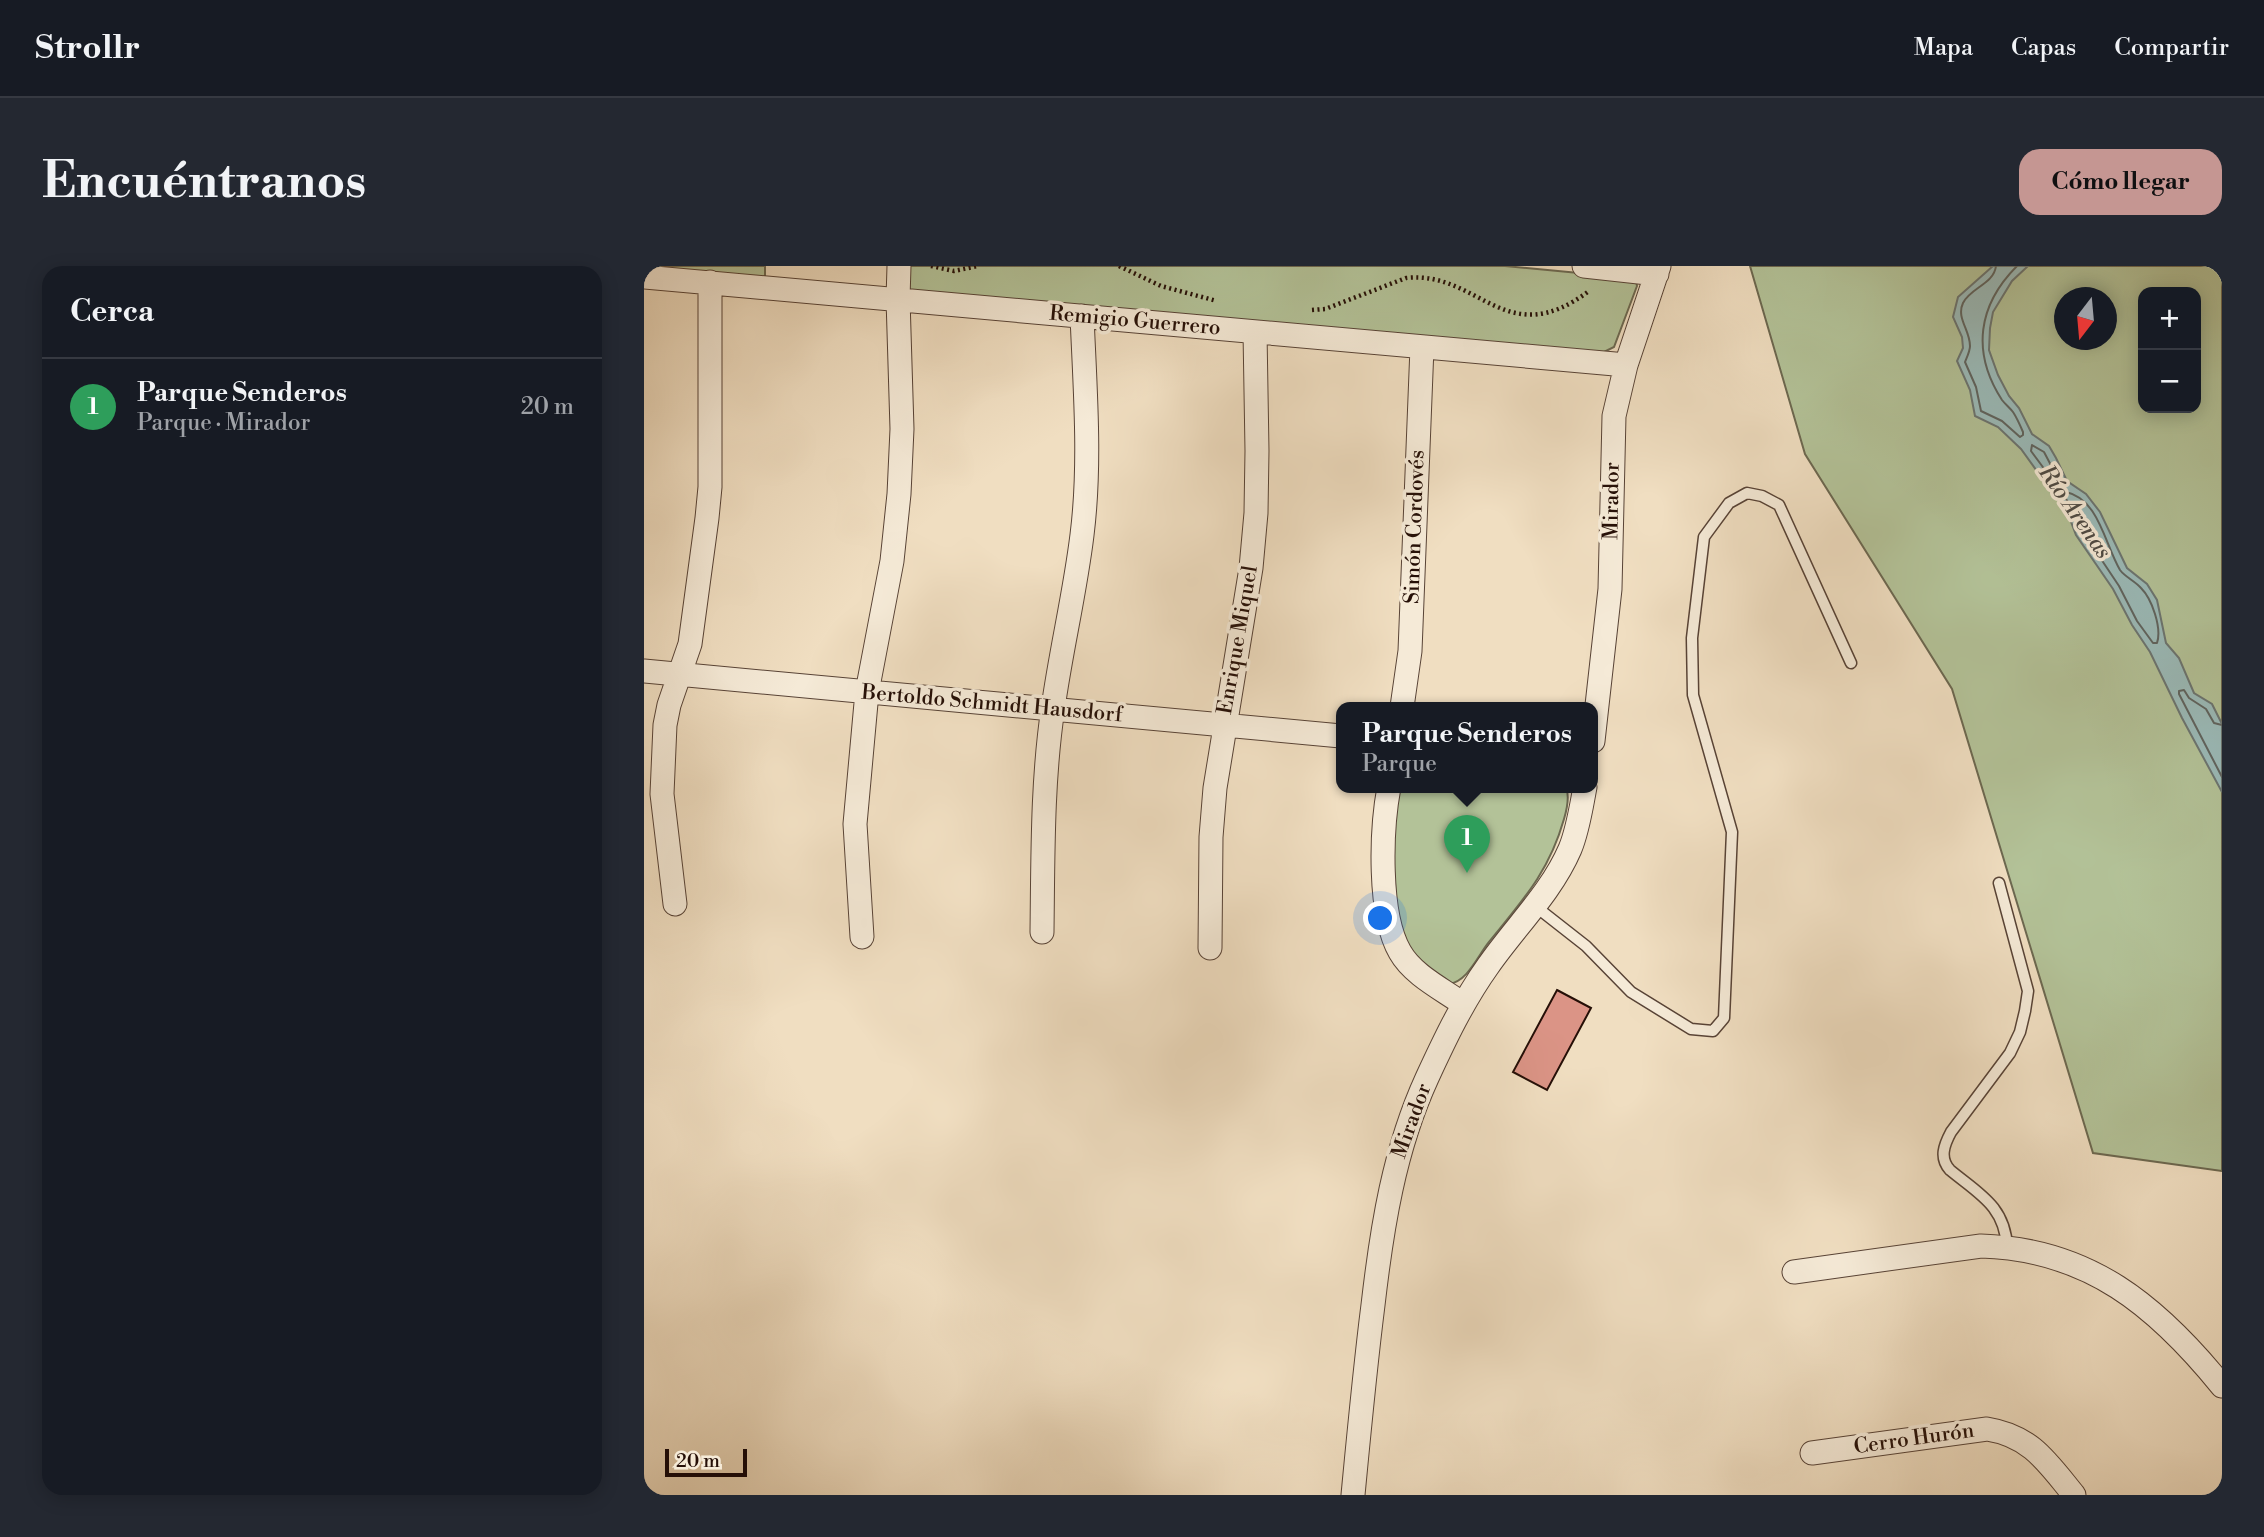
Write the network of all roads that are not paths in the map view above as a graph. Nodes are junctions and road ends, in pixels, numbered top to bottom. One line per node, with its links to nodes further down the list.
1 (899, 266): 6 (street)
2 (1584, 266): 3 (street)
3 (1658, 270): 10 (street, Mirador)
4 (644, 276): 5 (street, Remigio Guerrero)
5 (710, 282): 6 (street, Remigio Guerrero); 13 (street)
6 (898, 299): 7 (street, Remigio Guerrero); 14 (street)
7 (1082, 316): 8 (street, Remigio Guerrero); 17 (street)
8 (1255, 332): 9 (street, Remigio Guerrero); 18 (street, Enrique Miquel)
9 (1422, 347): 10 (street, Remigio Guerrero); 15 (street, Simón Cordovés)
10 (1626, 365): 16 (street, Mirador)
11 (1851, 663): 24 (lane)
12 (644, 671): 13 (street, Bertoldo Schmidt Hausdorf)
13 (680, 675): 14 (street, Bertoldo Schmidt Hausdorf); 23 (street)
14 (867, 692): 17 (street, Bertoldo Schmidt Hausdorf); 26 (street)
15 (1403, 702)
16 (1597, 702)
17 (1052, 709): 18 (street, Bertoldo Schmidt Hausdorf); 25 (street)
18 (1223, 725): 19 (street, Bertoldo Schmidt Hausdorf); 27 (street, Enrique Miquel)
19 (1336, 736)
20 (1388, 793): 28 (street)
21 (1584, 793): 24 (street, Mirador)
22 (1999, 883): 29 (lane)
23 (675, 904)
24 (1535, 906): 28 (street, Mirador)
25 (1042, 932)
26 (862, 937)
27 (1210, 948)
28 (1463, 1004): 33 (street, Mirador)
29 (2007, 1247): 30 (street); 31 (street)
30 (1794, 1272)
31 (2222, 1386)
32 (1812, 1453): 34 (street, Cerro Hurón)
33 (1353, 1495)
34 (2074, 1495)

